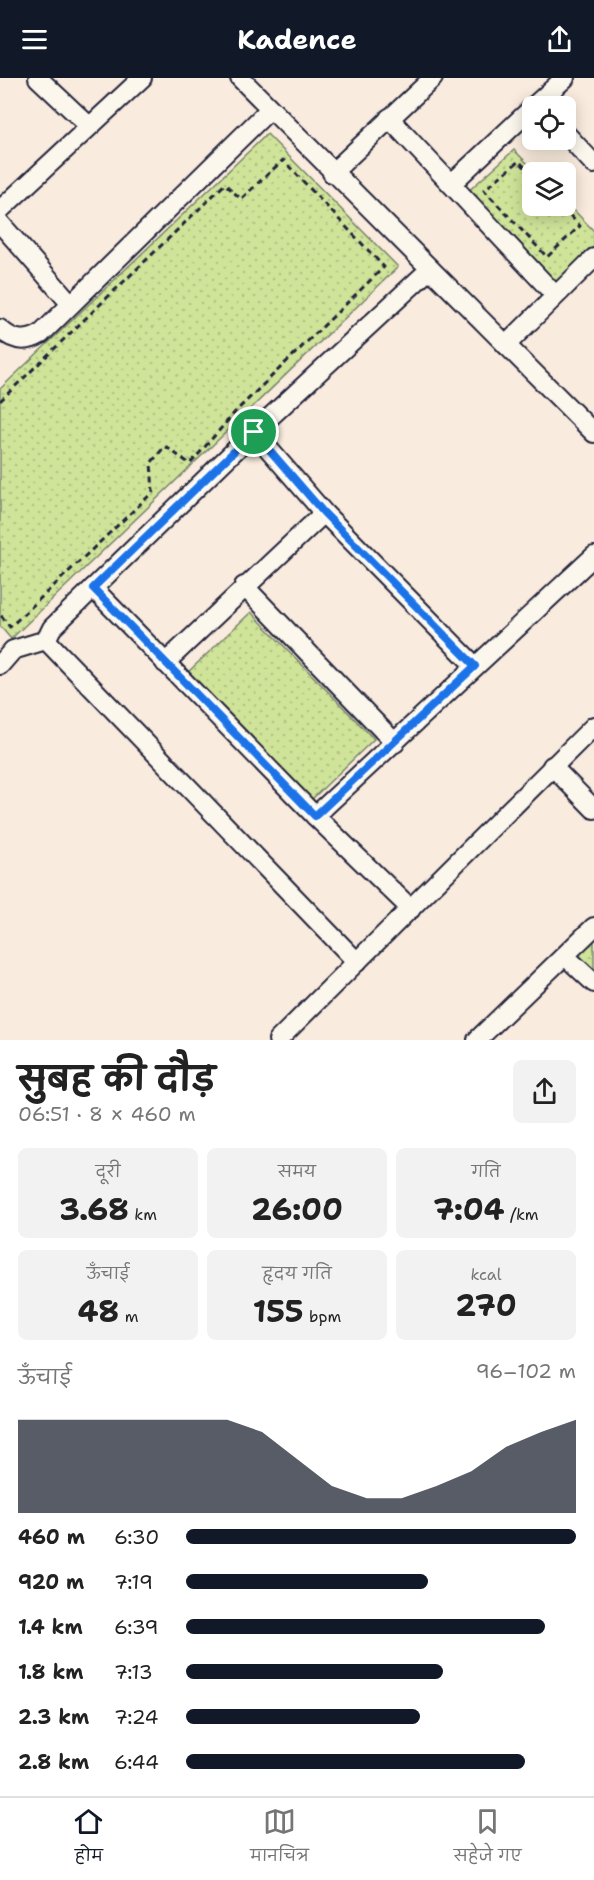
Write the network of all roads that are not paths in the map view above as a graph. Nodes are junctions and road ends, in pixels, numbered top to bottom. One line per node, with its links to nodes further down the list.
1 (38, 78): 10 (street)
2 (142, 78): 10 (street)
3 (240, 78): 7 (street)
4 (433, 78): 8 (street)
5 (565, 78): 6 (street)
6 (546, 96)
7 (270, 109): 13 (street); 20 (street)
8 (389, 118): 13 (street); 14 (street)
9 (522, 119): 14 (street)
10 (88, 125): 15 (street)
11 (576, 145): 12 (street)
12 (594, 164)
13 (332, 173): 18 (street)
14 (451, 184): 19 (street)
15 (0, 210)
16 (0, 223): 20 (street)
17 (594, 258): 19 (street)
18 (430, 269): 22 (street); 23 (street)
19 (555, 295): 22 (street)
20 (71, 304): 21 (street)
21 (0, 329)
22 (506, 345): 24 (street)
23 (254, 432): 25 (street); 28 (street)
24 (594, 433)
25 (324, 513): 27 (street); 32 (street)
26 (594, 556): 32 (street)
27 (244, 586): 30 (street); 34 (street)
28 (93, 588): 29 (street); 30 (street)
29 (46, 640): 31 (street); 41 (street)
30 (165, 663): 37 (street)
31 (0, 665)
32 (475, 666): 34 (street)
33 (594, 726): 35 (street)
34 (395, 743): 37 (street)
35 (552, 766): 36 (street); 38 (street)
36 (594, 809)
37 (315, 816): 38 (street)
38 (411, 909): 41 (street)
39 (594, 927): 40 (street)
40 (565, 956): 42 (street); 44 (street)
41 (357, 962): 43 (street)
42 (594, 983)
43 (278, 1040)
44 (477, 1040)

